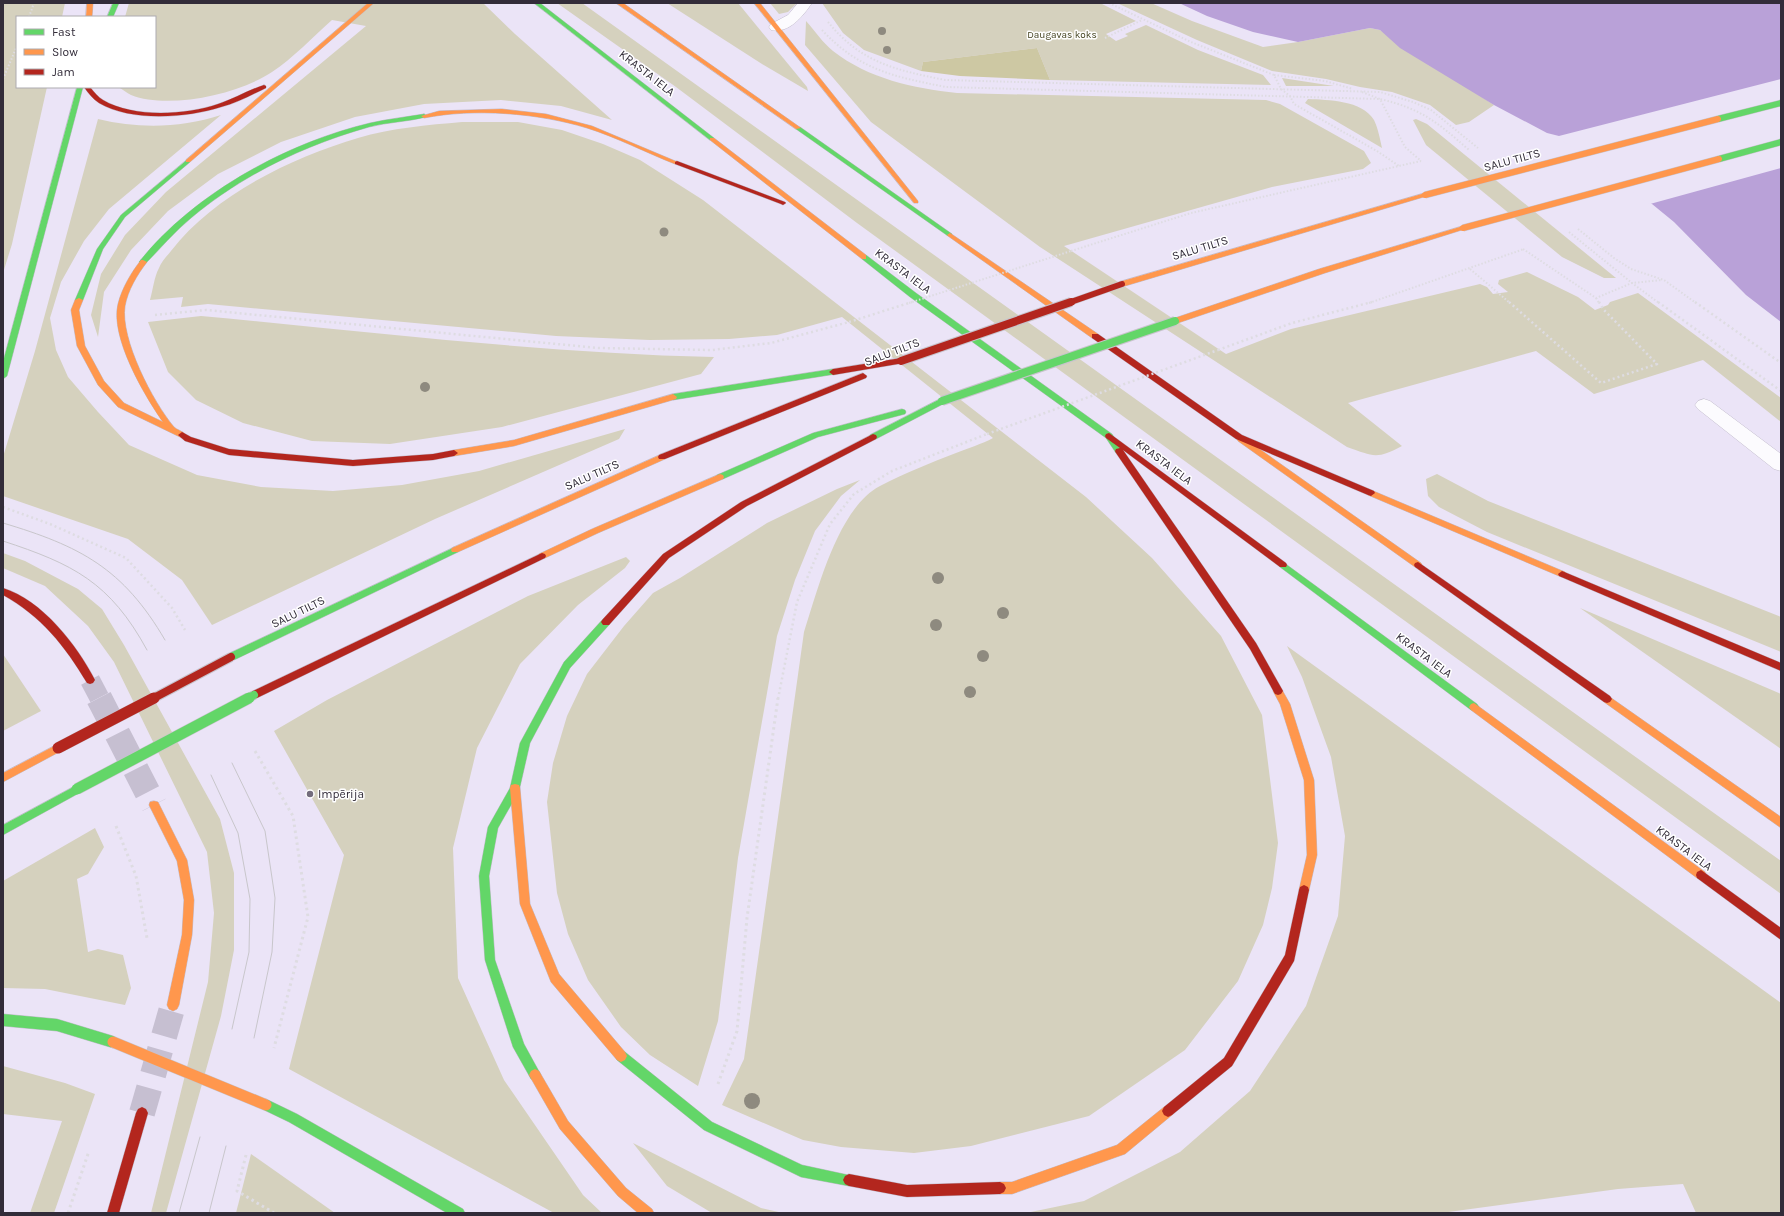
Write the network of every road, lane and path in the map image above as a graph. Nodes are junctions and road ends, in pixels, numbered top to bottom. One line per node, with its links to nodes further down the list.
1 (34, 3): 10 (path)
2 (90, 3): 11 (main road)
3 (116, 3): 12 (main road)
4 (371, 3): 20 (main road)
5 (537, 3): 35 (main road, KRASTA IELA)
6 (619, 3): 36 (main road)
7 (757, 3): 16 (main road)
8 (805, 3): 16 (street)
9 (1110, 3): 14 (path)
10 (29, 16)
11 (89, 16)
12 (110, 16)
13 (826, 18): 24 (path)
14 (1143, 20): 17 (path); 19 (path)
15 (818, 25): 26 (path)
16 (776, 27): 36 (main road)
17 (1105, 38)
18 (16, 48): 21 (path)
19 (1274, 75): 24 (path); 25 (path)
20 (286, 78): 23 (main road); 52 (main road)
21 (3, 79)
22 (80, 88): 48 (main road)
23 (88, 88)
24 (1281, 89): 25 (path); 26 (path)
25 (1358, 91): 27 (path); 30 (path)
26 (1290, 96): 27 (path); 34 (path)
27 (1380, 99): 31 (path); 32 (path)
28 (1781, 103): 46 (main road, SALU TILTS, bridge)
29 (1781, 142): 50 (main road, bridge)
30 (1480, 149)
31 (1474, 154)
32 (1421, 161): 33 (path); 34 (path)
33 (1426, 165)
34 (1400, 166): 45 (path, bridge)
35 (804, 210): 52 (main road); 53 (main road, KRASTA IELA)
36 (931, 222): 54 (main road)
37 (1564, 228): 43 (path)
38 (1578, 229): 42 (path)
39 (1519, 245): 40 (path)
40 (1524, 249): 41 (path); 44 (path)
41 (1470, 269): 44 (path); 73 (path, bridge)
42 (1664, 280): 43 (path); 47 (path)
43 (1632, 283): 44 (path); 49 (path)
44 (1596, 298)
45 (154, 316)
46 (901, 361): 52 (main road); 62 (main road, SALU TILTS, bridge)
47 (1781, 363)
48 (3, 376)
49 (1781, 391)
50 (942, 401): 63 (main road); 67 (main road, bridge)
51 (1704, 405): 55 (lane)
52 (170, 428)
53 (1109, 436): 63 (main road); 68 (main road, KRASTA IELA)
54 (1239, 437): 59 (main road); 65 (main road)
55 (1781, 464)
56 (3, 507): 58 (path)
57 (3, 591): 60 (main road)
58 (185, 630)
59 (1781, 667)
60 (90, 680)
61 (255, 751): 72 (path)
62 (3, 778)
63 (514, 791): 81 (main road)
64 (154, 805): 70 (main road)
65 (1781, 823)
66 (116, 826): 69 (path)
67 (3, 830)
68 (1781, 935)
69 (147, 946)
70 (173, 1005)
71 (3, 1020): 80 (main road, bridge)
72 (274, 1048)
73 (716, 1090)
74 (142, 1113): 78 (main road)
75 (89, 1149): 77 (path)
76 (246, 1155): 79 (path)
77 (68, 1213)
78 (113, 1213)
79 (274, 1213)
80 (459, 1213)
81 (648, 1213)

